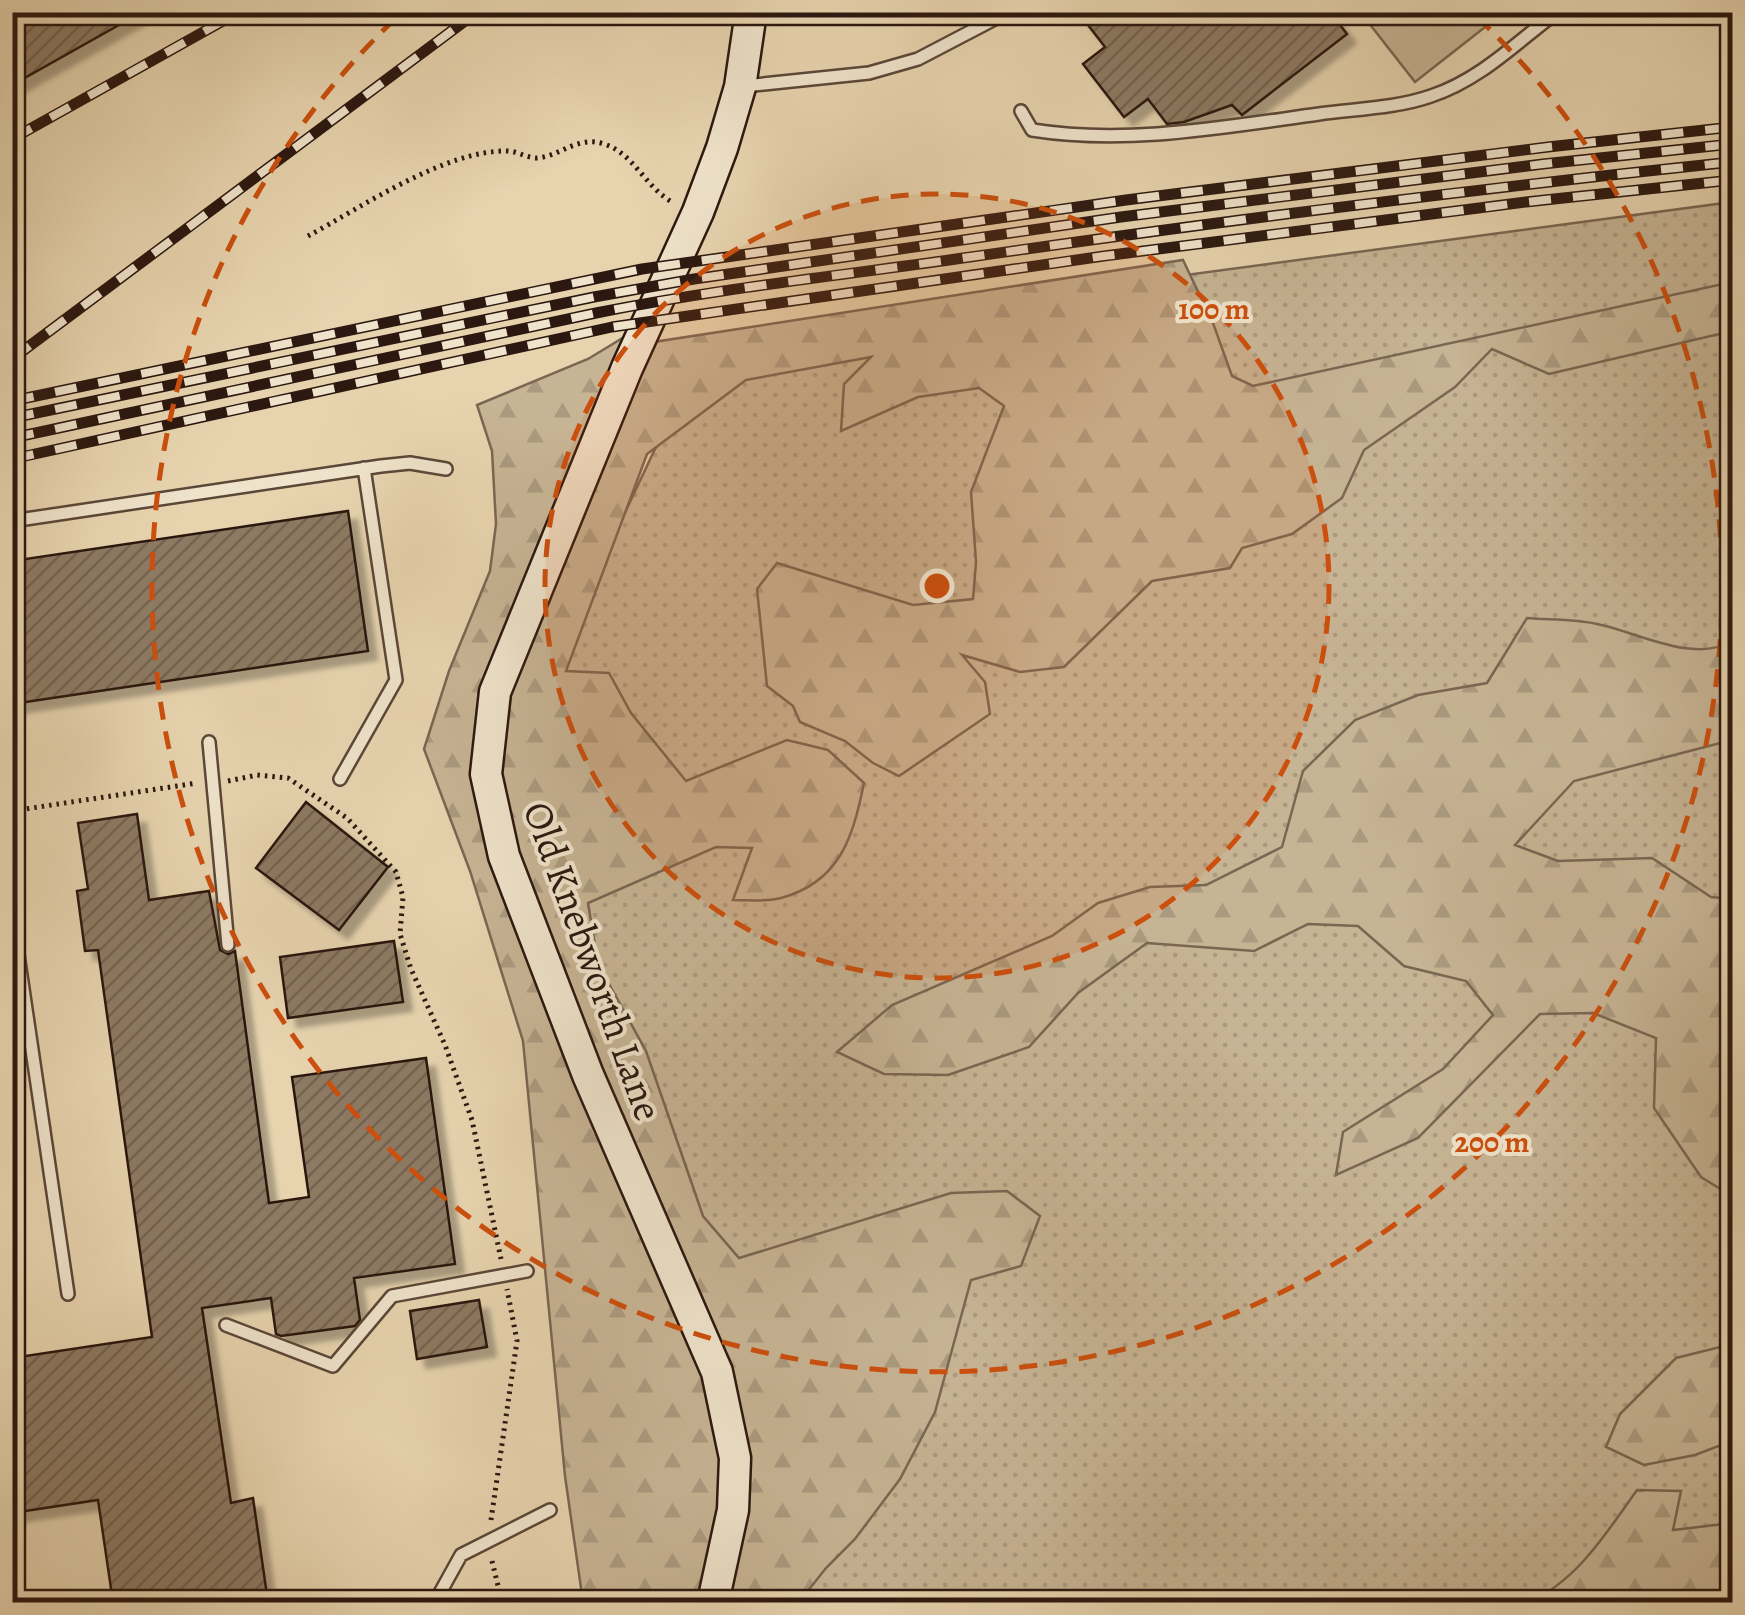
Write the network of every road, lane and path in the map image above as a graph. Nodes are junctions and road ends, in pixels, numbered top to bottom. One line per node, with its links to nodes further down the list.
1 (750, 12): 4 (street, Old Knebworth Lane)
2 (1008, 12): 4 (lane)
3 (1557, 12): 5 (lane)
4 (740, 86): 6 (street, Old Knebworth Lane)
5 (1021, 112)
6 (698, 212): 7 (path); 25 (street, Old Knebworth Lane)
7 (308, 236)
8 (364, 468): 9 (lane); 10 (lane); 12 (lane)
9 (446, 469)
10 (12, 521)
11 (209, 742): 13 (lane)
12 (340, 778)
13 (213, 784): 14 (path); 16 (lane); 18 (path)
14 (12, 811)
15 (12, 914): 19 (lane)
16 (228, 945)
17 (527, 1272): 18 (lane)
18 (504, 1276): 20 (lane); 22 (path)
19 (68, 1294)
20 (226, 1325)
21 (550, 1510): 22 (lane)
22 (488, 1542): 23 (lane); 24 (path)
23 (435, 1602)
24 (502, 1602)
25 (713, 1602)

